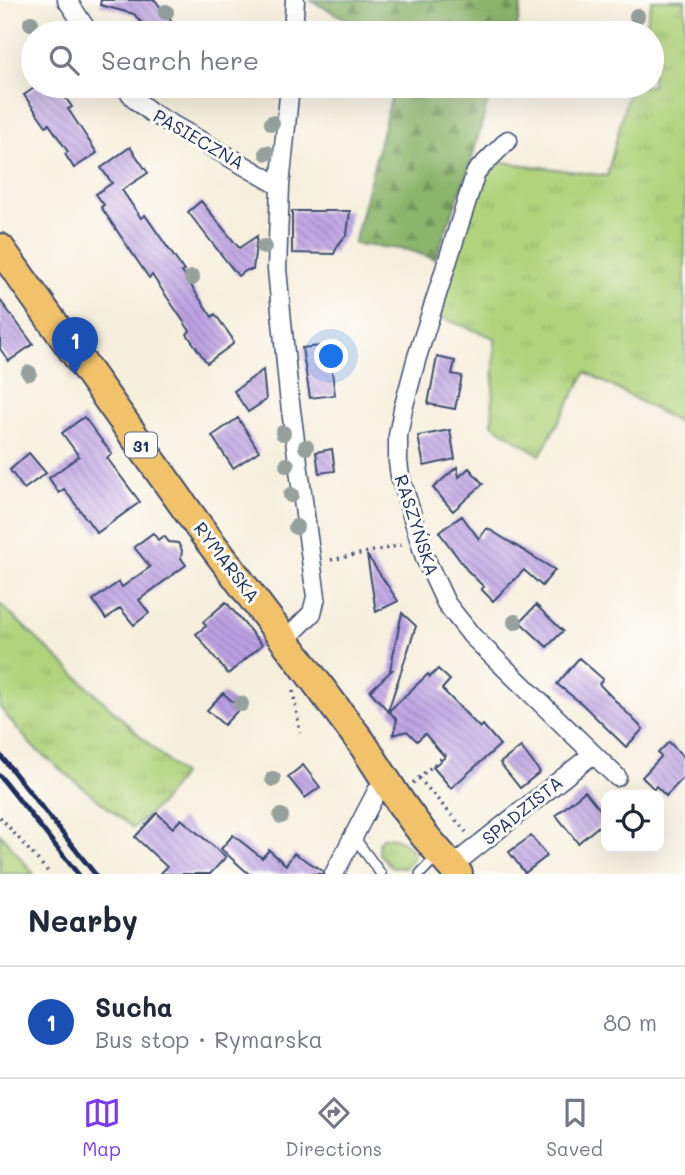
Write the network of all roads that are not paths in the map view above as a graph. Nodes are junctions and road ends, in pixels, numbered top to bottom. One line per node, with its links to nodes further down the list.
1 (67, 0): 3 (street)
2 (295, 0): 4 (street)
3 (81, 21)
4 (294, 21)
5 (134, 98): 8 (street, PASIECZNA)
6 (289, 98): 8 (street)
7 (508, 140): 11 (street, RASZYŃSKA)
8 (279, 186): 10 (street)
9 (0, 248): 10 (main road, RYMARSKA / 31)
10 (285, 639): 13 (main road, RYMARSKA / 31)
11 (593, 754): 12 (street, RASZYŃSKA); 15 (street, SPADZISTA)
12 (617, 777)
13 (400, 783): 14 (street); 15 (main road, RYMARSKA / 31)
14 (354, 837): 16 (street); 17 (lane)
15 (450, 865): 18 (lane)
16 (334, 874)
17 (381, 874)
18 (419, 874)

